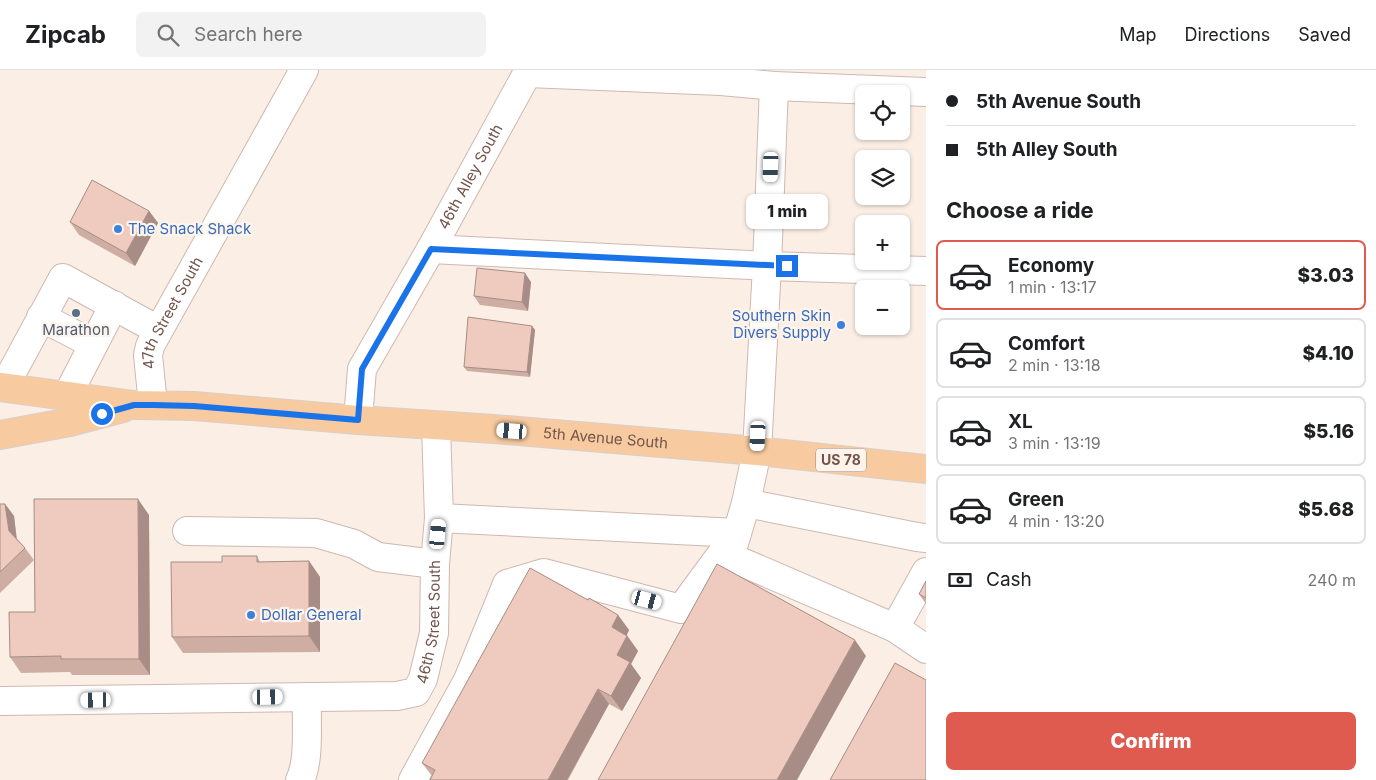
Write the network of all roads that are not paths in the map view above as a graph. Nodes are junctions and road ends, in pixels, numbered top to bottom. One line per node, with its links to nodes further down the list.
1 (529, 71): 3 (street); 6 (street, 46th Alley South)
2 (294, 73): 11 (street, 47th Street South)
3 (724, 76): 5 (street)
4 (914, 84): 5 (street)
5 (774, 86): 7 (street)
6 (431, 249): 7 (street); 16 (street, 46th Alley South)
7 (767, 266): 8 (street); 19 (street)
8 (926, 271)
9 (114, 305): 10 (street); 11 (street); 12 (street)
10 (41, 317): 12 (street); 13 (street)
11 (158, 330): 15 (street, 47th Street South)
12 (93, 344): 14 (street)
13 (2, 386): 14 (main road, 5th Avenue South / US 78)
14 (67, 396): 15 (main road, 5th Avenue South / US 78)
15 (143, 405): 16 (main road, 5th Avenue South / US 78); 18 (main road, 5th Avenue South / US 78)
16 (358, 420): 17 (main road, 5th Avenue South / US 78)
17 (436, 426): 19 (main road, 5th Avenue South / US 78); 22 (street, 46th Street South)
18 (0, 435)
19 (757, 451): 20 (main road, 5th Avenue South / US 78); 21 (street)
20 (926, 469)
21 (746, 503): 24 (street); 25 (street)
22 (439, 518): 24 (street); 26 (street, 46th Street South)
23 (187, 531): 26 (street)
24 (737, 533): 28 (street); 33 (street)
25 (926, 538)
26 (435, 564): 30 (street, 46th Street South)
27 (926, 572): 28 (street)
28 (896, 628): 29 (street)
29 (926, 648)
30 (307, 697): 31 (street); 32 (street)
31 (0, 701)
32 (300, 780)
33 (413, 780)

